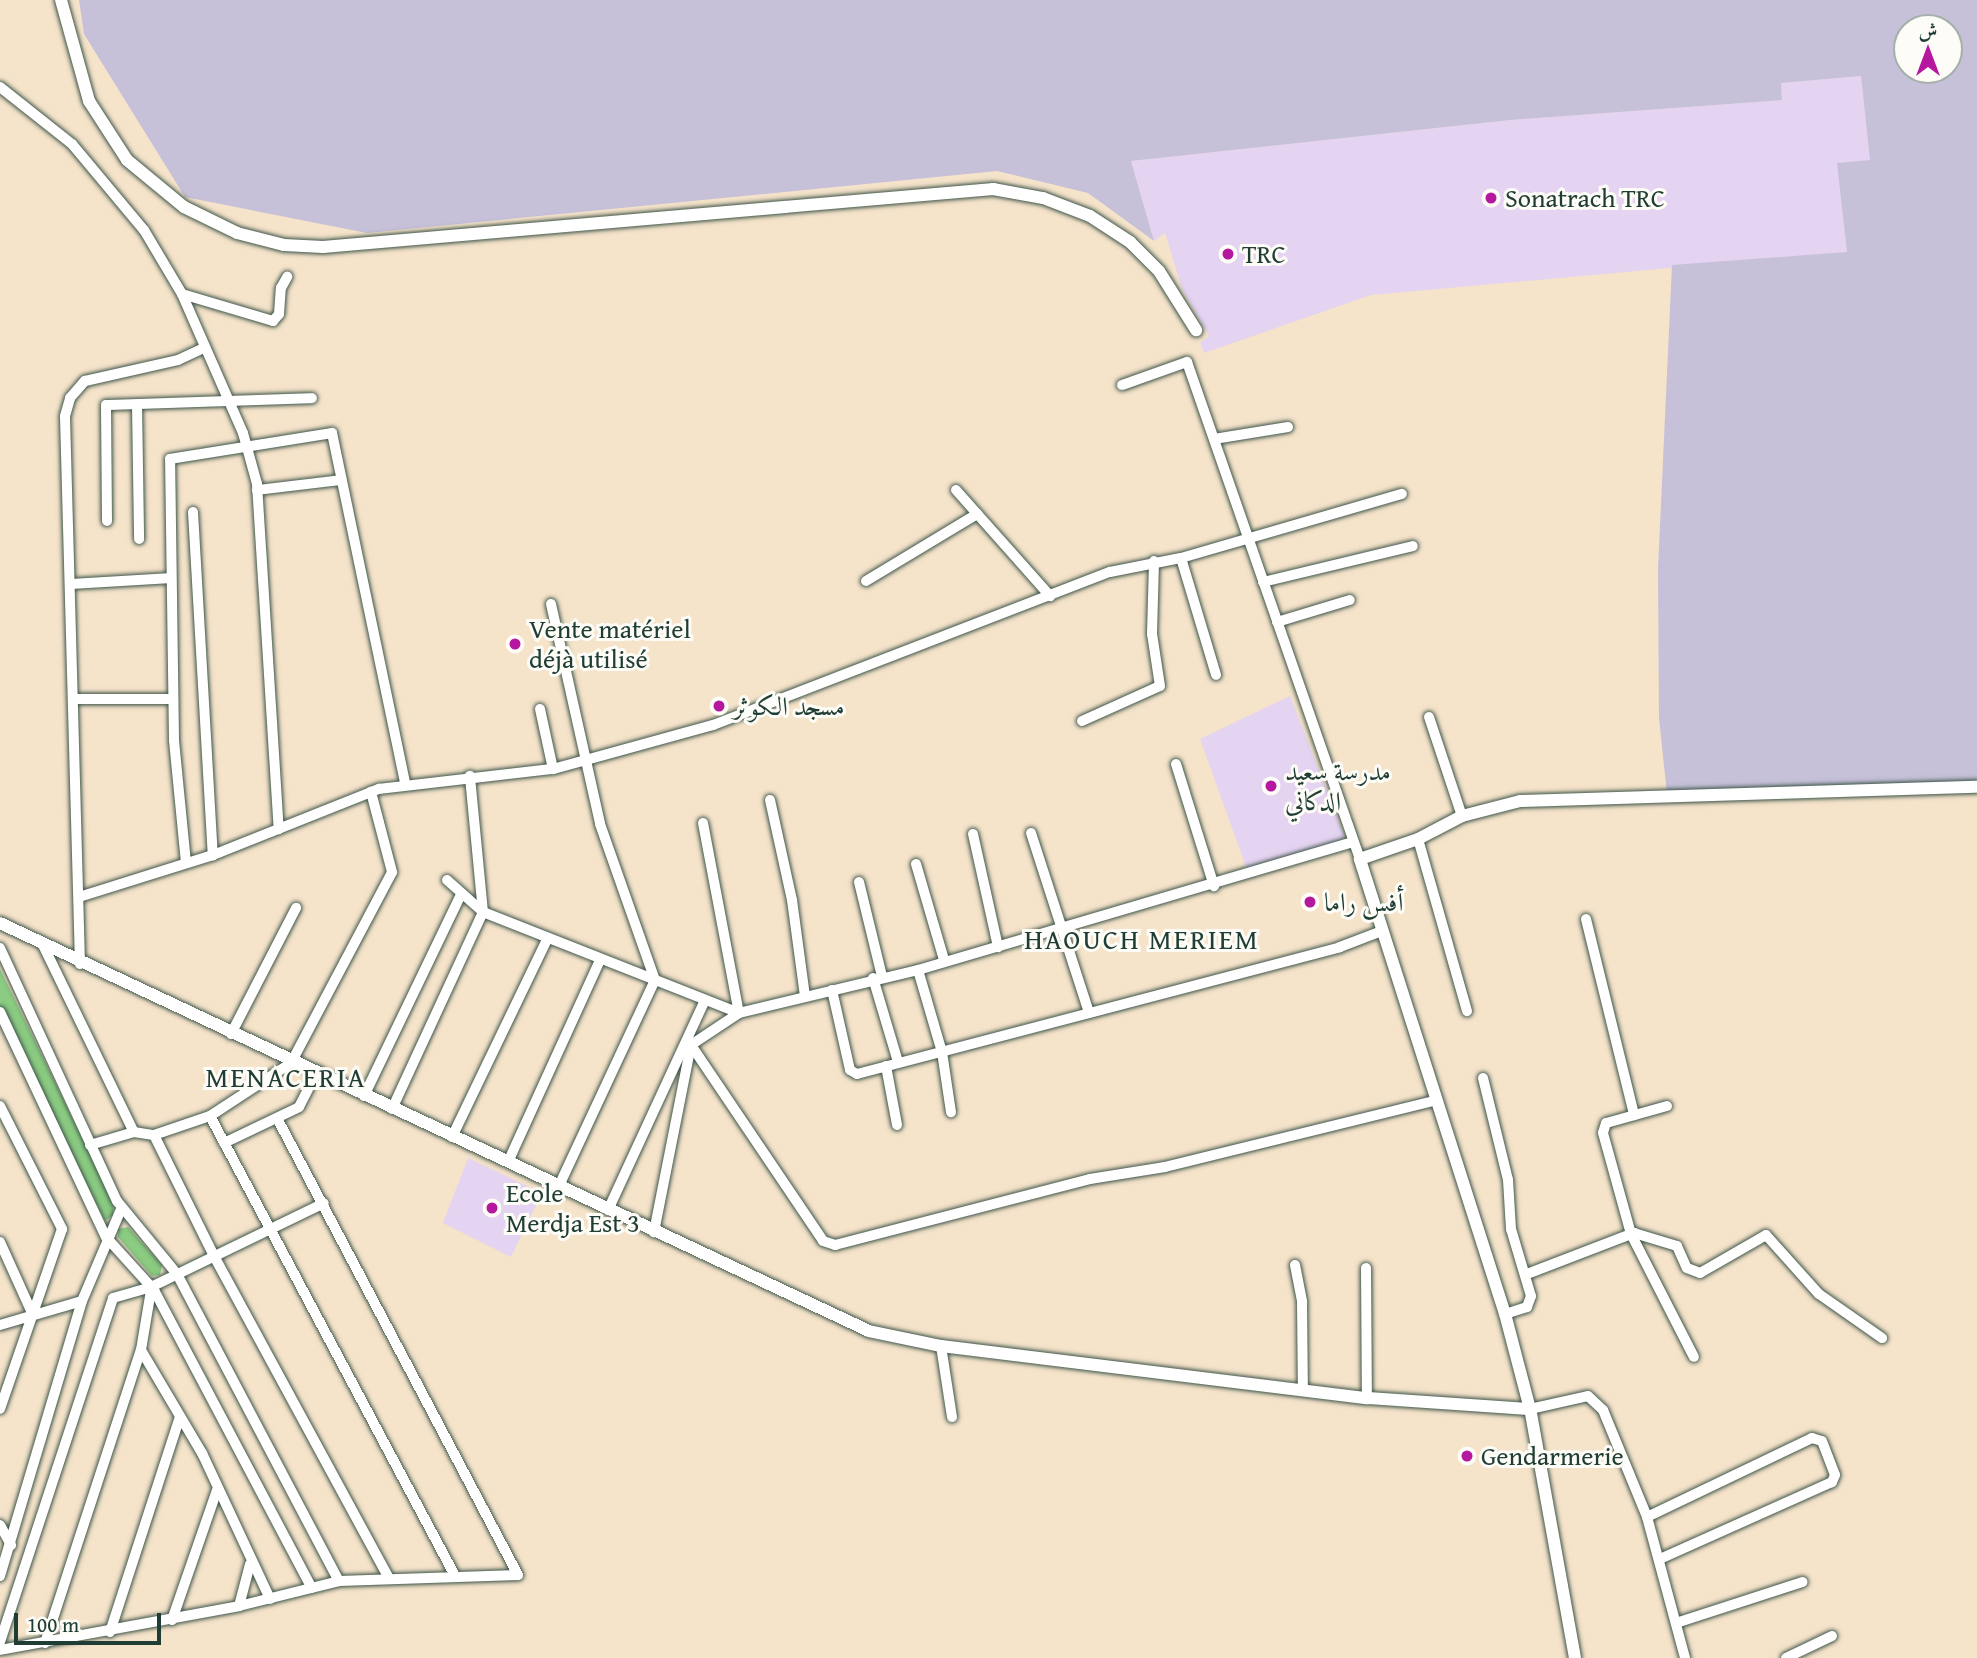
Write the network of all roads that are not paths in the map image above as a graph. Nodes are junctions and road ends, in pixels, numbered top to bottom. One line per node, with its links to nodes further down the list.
1 (61, 0): 5 (street)
2 (0, 87): 4 (street)
3 (287, 276): 4 (street)
4 (182, 294): 6 (street)
5 (1196, 330)
6 (204, 348): 9 (street); 29 (street)
7 (1122, 385): 12 (street)
8 (312, 398): 9 (street)
9 (230, 402): 10 (street); 13 (street)
10 (137, 405): 20 (street); 22 (street)
11 (1288, 427): 12 (street)
12 (1214, 439): 21 (street)
13 (247, 448): 14 (street); 15 (street); 26 (street)
14 (341, 480): 15 (street); 44 (street)
15 (257, 490): 50 (street)
16 (956, 490): 19 (street)
17 (1402, 494): 21 (street)
18 (193, 512): 55 (street)
19 (977, 514): 27 (street); 30 (street)
20 (107, 521)
21 (1248, 538): 24 (street); 28 (street)
22 (139, 539)
23 (1413, 546): 28 (street)
24 (1181, 558): 25 (street); 34 (street)
25 (1154, 561): 30 (street); 39 (street)
26 (171, 578): 29 (street); 36 (street)
27 (866, 581)
28 (1264, 582): 33 (street)
29 (72, 583): 35 (street)
30 (1050, 596): 40 (street)
31 (1350, 600): 33 (street)
32 (551, 604): 40 (street)
33 (1277, 622): 54 (street)
34 (1216, 675)
35 (74, 699): 36 (street); 63 (street)
36 (173, 699): 57 (street)
37 (540, 709): 42 (street)
38 (1429, 717): 48 (street)
39 (1082, 721)
40 (586, 760): 42 (street); 79 (street)
41 (1175, 764): 61 (street)
42 (553, 769): 43 (street)
43 (470, 776): 44 (street); 65 (street)
44 (405, 783): 46 (street)
45 (1977, 787): 48 (street)
46 (371, 792): 50 (street); 91 (street)
47 (770, 800): 81 (street)
48 (1461, 816): 53 (street)
49 (703, 823): 85 (street)
50 (279, 828): 55 (street)
51 (1031, 833): 68 (street)
52 (973, 834): 72 (street)
53 (1418, 838): 56 (street); 83 (street)
54 (1353, 842): 56 (street); 61 (street)
55 (213, 855): 57 (street)
56 (1360, 859): 69 (street)
57 (186, 863): 63 (street)
58 (916, 864): 75 (street)
59 (447, 880): 62 (street)
60 (859, 882): 78 (street)
61 (1214, 886): 68 (street)
62 (461, 894): 65 (street); 95 (street)
63 (79, 897): 76 (street)
64 (296, 908): 87 (street)
65 (482, 912): 70 (street); 99 (street)
66 (1586, 919): 101 (street)
67 (0, 923): 71 (street)
68 (1059, 929): 72 (street); 86 (street)
69 (1382, 931): 86 (street); 96 (street)
70 (547, 940): 74 (street); 107 (street)
71 (43, 945): 76 (street); 105 (street)
72 (998, 947): 75 (street)
73 (0, 948): 109 (street)
74 (600, 960): 79 (street); 110 (street)
75 (944, 960): 77 (street)
76 (80, 964): 87 (street)
77 (918, 970): 78 (street); 89 (street)
78 (878, 977): 80 (street); 90 (street)
79 (655, 980): 82 (street); 111 (street)
80 (832, 990): 81 (street); 92 (street)
81 (805, 996): 85 (street)
82 (705, 1000): 85 (street); 114 (street)
83 (1467, 1011)
84 (0, 1012): 118 (street)
85 (739, 1013): 88 (street)
86 (1089, 1013): 89 (street)
87 (231, 1034): 91 (street)
88 (691, 1045): 96 (street); 116 (street)
89 (942, 1052): 90 (street); 100 (street)
90 (898, 1062): 92 (street)
91 (291, 1063): 93 (street); 102 (street)
92 (886, 1066): 104 (street)
93 (316, 1074): 95 (street); 103 (street)
94 (1483, 1079): 124 (street)
95 (364, 1096): 99 (street)
96 (1437, 1100): 127 (street)
97 (0, 1106): 128 (street)
98 (1667, 1106): 101 (street)
99 (393, 1109): 107 (street)
100 (951, 1112)
101 (1634, 1115): 117 (street)
102 (210, 1116): 106 (street); 108 (street)
103 (278, 1120): 108 (street); 112 (street)
104 (897, 1125)
105 (134, 1132): 106 (street); 109 (street)
106 (154, 1135): 120 (street)
107 (452, 1138): 110 (street)
108 (224, 1143): 115 (street)
109 (90, 1145): 113 (street)
110 (508, 1162): 111 (street)
111 (559, 1186): 114 (street)
112 (324, 1202): 115 (street); 146 (street)
113 (121, 1209): 118 (street); 123 (street)
114 (608, 1210): 116 (street)
115 (272, 1228): 120 (street); 146 (street)
116 (654, 1232): 131 (street)
117 (1631, 1234): 124 (street); 130 (street); 133 (street)
118 (106, 1237): 125 (street); 126 (street)
119 (0, 1242): 128 (street)
120 (214, 1256): 123 (street); 148 (street)
121 (1295, 1265): 134 (street)
122 (1366, 1268): 135 (street)
123 (177, 1274): 125 (street); 149 (street)
124 (1527, 1274): 127 (street)
125 (151, 1287): 132 (street); 151 (street); 158 (street)
126 (82, 1301): 128 (street); 143 (street)
127 (1506, 1314): 137 (street)
128 (33, 1315): 129 (street); 136 (street)
129 (0, 1325)
130 (1882, 1338)
131 (941, 1346): 134 (street); 138 (street)
132 (141, 1350): 139 (street); 159 (street)
133 (1693, 1357)
134 (1303, 1391): 135 (street)
135 (1367, 1398): 137 (street)
136 (0, 1409)
137 (1530, 1409): 141 (street); 161 (street)
138 (952, 1417)
139 (180, 1418): 140 (street); 156 (street)
140 (217, 1490): 145 (street); 154 (street)
141 (1647, 1517): 144 (street); 144 (street)
142 (0, 1525): 143 (street)
143 (11, 1545): 147 (street)
144 (1660, 1559): 155 (street)
145 (250, 1564): 152 (street); 153 (street)
146 (454, 1574): 148 (street)
147 (0, 1576)
148 (389, 1578): 149 (street)
149 (339, 1581): 151 (street)
150 (1802, 1581): 155 (street)
151 (312, 1588): 152 (street)
152 (270, 1599): 153 (street)
153 (239, 1606): 154 (street)
154 (172, 1620): 156 (street)
155 (1676, 1623): 162 (street)
156 (110, 1632): 159 (street)
157 (1832, 1636): 163 (street)
158 (0, 1642)
159 (45, 1643): 160 (street)
160 (0, 1650)
161 (1575, 1658)
162 (1685, 1658)
163 (1786, 1658)

